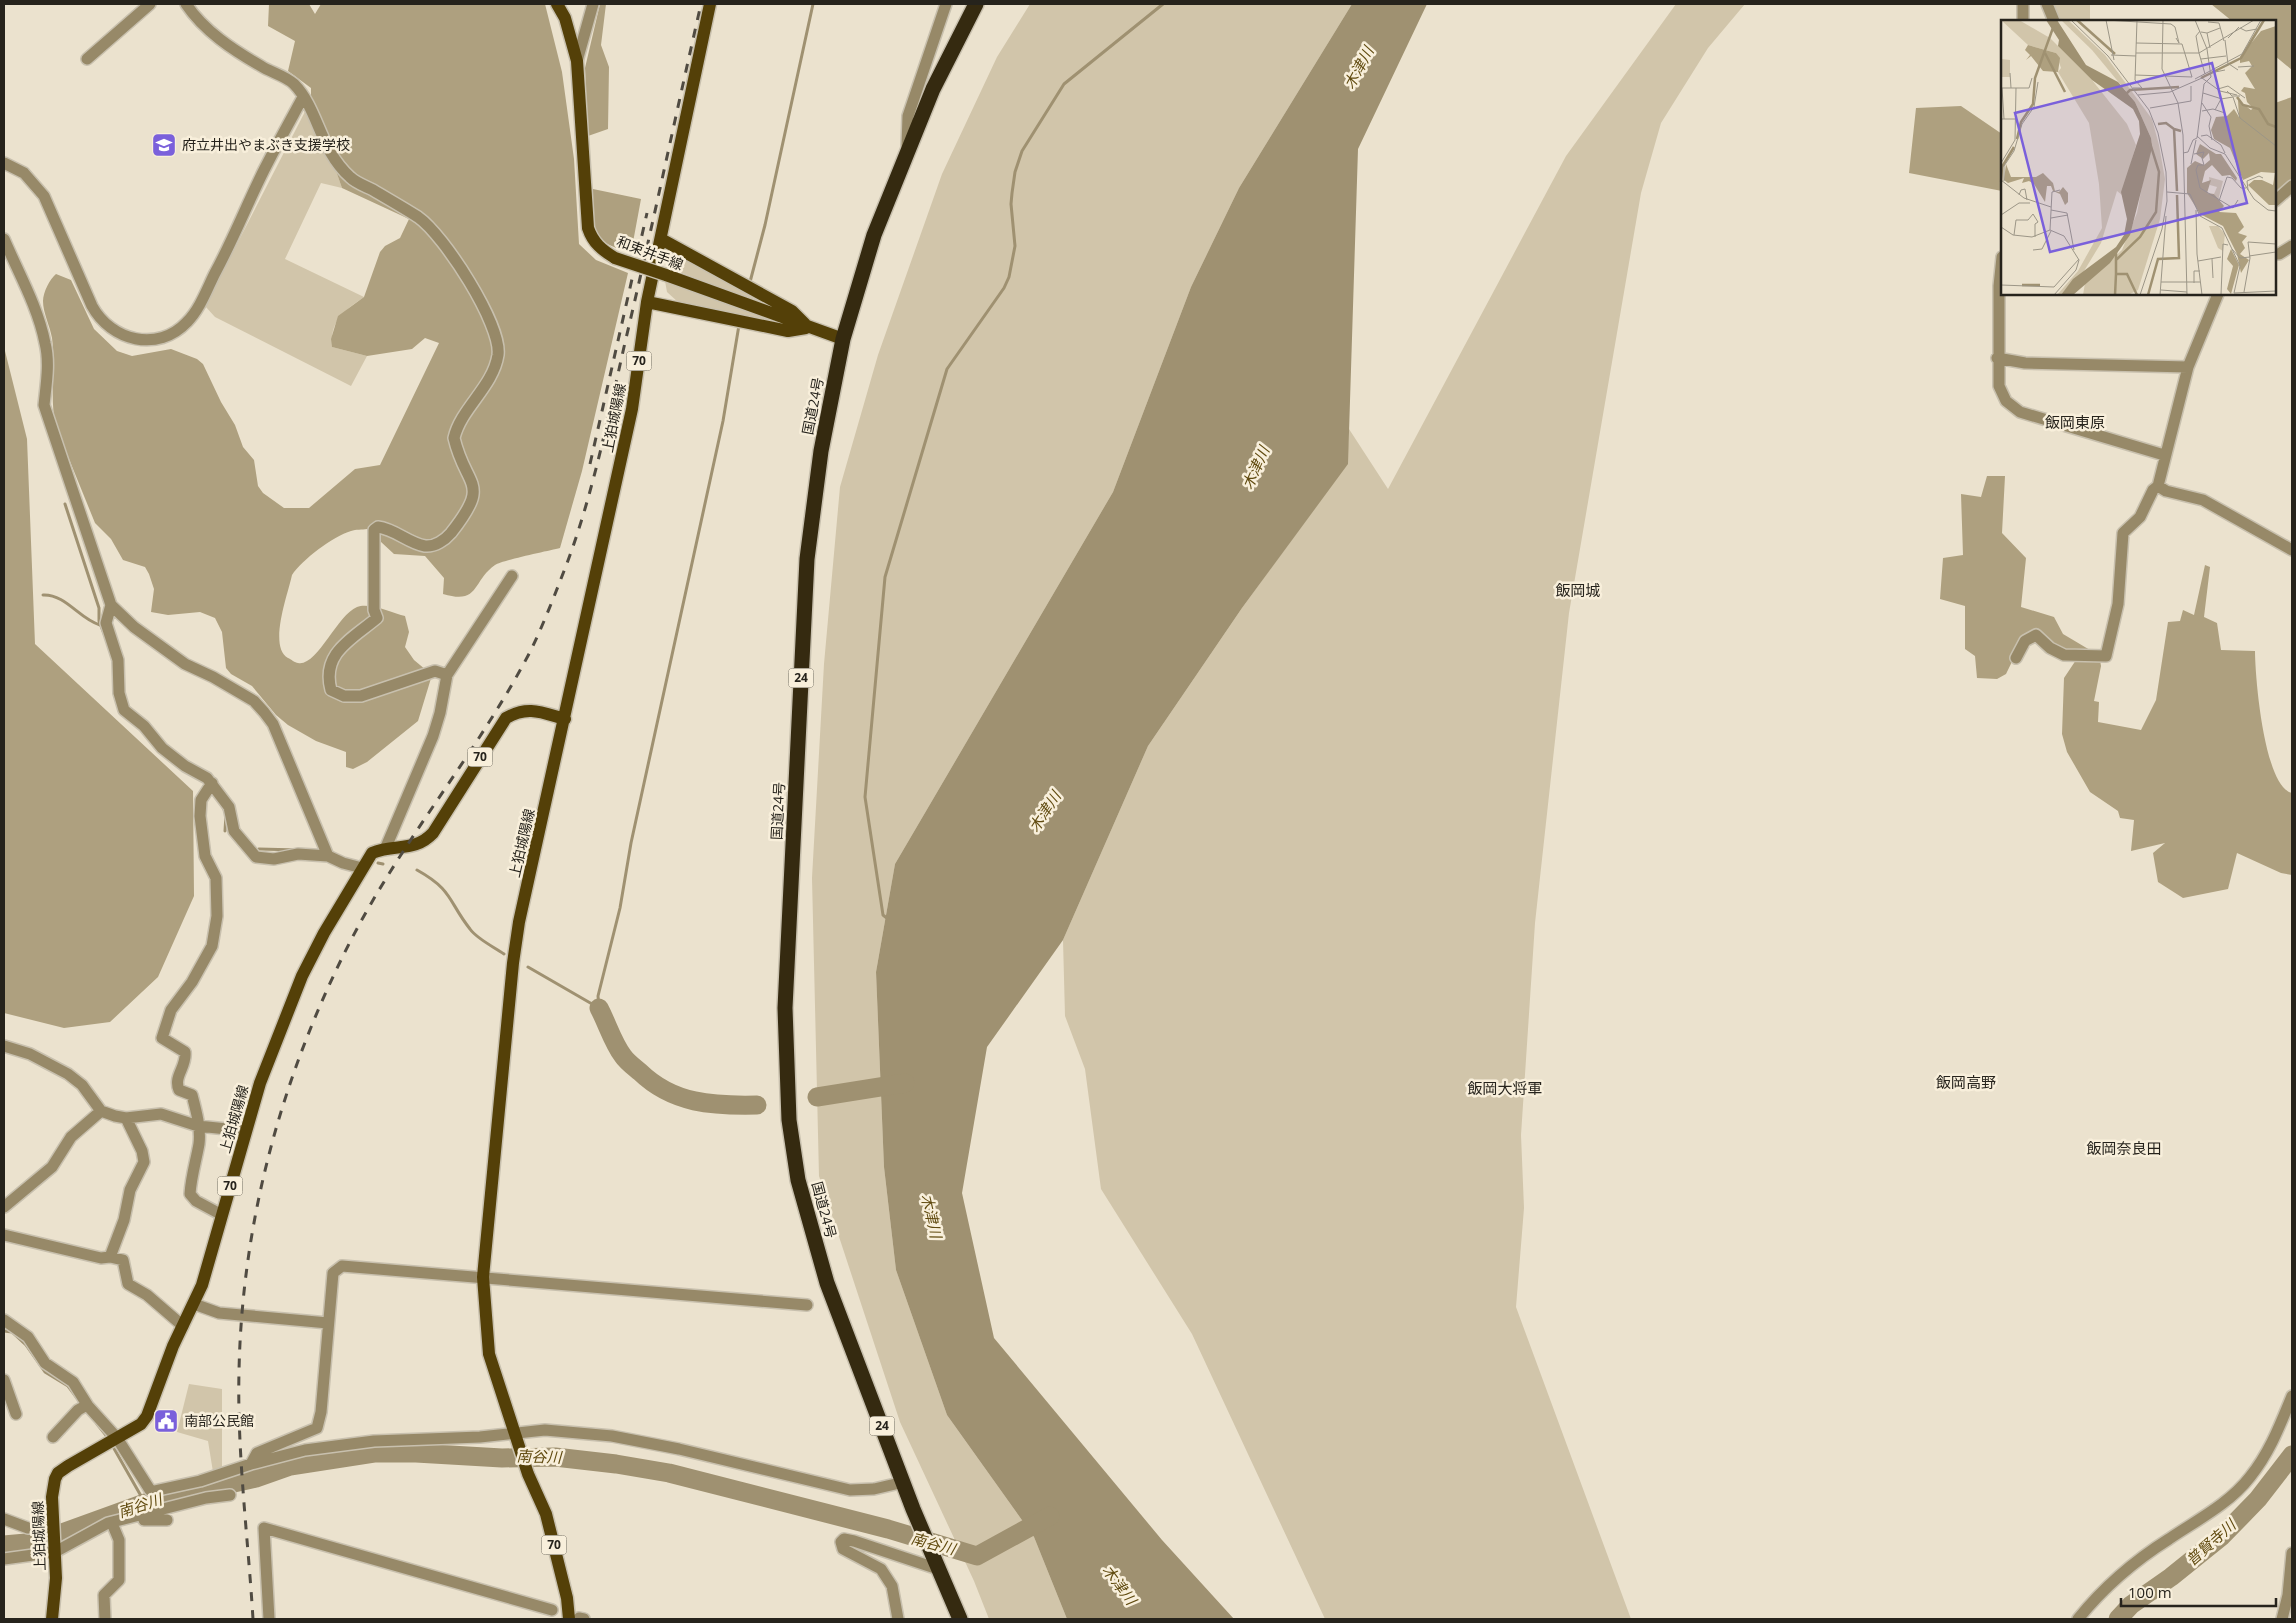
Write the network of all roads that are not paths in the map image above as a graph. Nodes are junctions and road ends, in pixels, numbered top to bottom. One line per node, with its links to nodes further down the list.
1 (150, 4): 12 (street)
2 (186, 4): 14 (street)
3 (558, 4): 13 (main road, 和束井手線)
4 (593, 4): 13 (street)
5 (710, 4): 19 (main road, 上狛城陽線 / 70)
6 (946, 4): 15 (street)
7 (976, 4): 15 (highway, 国道24号 / 24)
8 (2023, 4): 10 (street)
9 (2047, 4): 11 (street)
10 (2023, 20)
11 (2054, 20)
12 (88, 59)
13 (577, 61): 26 (main road, 和束井手線, bridge)
14 (303, 97): 16 (street); 36 (street)
15 (907, 148): 27 (highway, 国道24号 / 24)
16 (4, 163)
17 (2292, 186): 18 (street)
18 (2276, 199)
19 (661, 238): 25 (main road, 上狛城陽線 / 70); 26 (main road)
20 (4, 239): 34 (street)
21 (2292, 246): 22 (street)
22 (2276, 254)
23 (2001, 267): 28 (street)
24 (2218, 295): 29 (street)
25 (647, 302): 26 (main road); 37 (main road, 上狛城陽線 / 70)
26 (809, 328): 27 (main road, 和束井手線)
27 (844, 339): 65 (highway, 国道24号 / 24)
28 (1997, 358): 29 (street); 30 (street)
29 (2188, 367): 30 (street)
30 (2164, 455): 31 (street)
31 (2158, 486): 32 (street); 35 (street)
32 (2292, 550)
33 (512, 576): 36 (street)
34 (111, 605): 38 (street); 40 (street)
35 (2016, 658)
36 (447, 675): 39 (street)
37 (565, 719): 39 (main road, 70); 51 (main road, 上狛城陽線 / 70)
38 (212, 784): 40 (street); 45 (street)
39 (386, 847): 41 (main road, 上狛城陽線 / 70)
40 (328, 856): 41 (street)
41 (362, 868): 46 (main road, 上狛城陽線 / 70)
42 (4, 1046): 43 (street)
43 (101, 1111): 44 (street); 47 (street)
44 (126, 1118): 45 (street); 50 (street)
45 (198, 1126): 46 (street); 48 (street)
46 (246, 1131): 48 (main road, 上狛城陽線 / 70)
47 (4, 1207)
48 (222, 1215): 52 (main road, 上狛城陽線 / 70)
49 (4, 1235): 50 (street)
50 (110, 1257): 56 (street)
51 (483, 1278): 53 (street); 54 (street); 63 (main road, 上狛城陽線 / 70)
52 (194, 1304): 54 (street); 56 (main road, 上狛城陽線 / 70)
53 (807, 1304)
54 (328, 1324): 64 (street)
55 (6, 1326): 59 (street)
56 (183, 1326): 62 (main road, 上狛城陽線 / 70)
57 (4, 1380): 60 (street)
58 (2292, 1396): 83 (street)
59 (87, 1404): 61 (street); 62 (street)
60 (16, 1414)
61 (53, 1437)
62 (117, 1438): 64 (street); 70 (main road, 上狛城陽線 / 70)
63 (516, 1438): 64 (street); 65 (street); 80 (main road, 上狛城陽線 / 70)
64 (251, 1464)
65 (904, 1482): 75 (highway, 国道24号 / 24)
66 (230, 1496): 71 (street)
67 (4, 1520): 70 (street)
68 (167, 1520): 69 (street)
69 (114, 1528): 71 (street); 78 (street)
70 (52, 1529): 72 (main road, 上狛城陽線 / 70)
71 (69, 1544): 72 (street)
72 (55, 1550): 74 (street); 77 (main road, 上狛城陽線 / 70)
73 (2292, 1553): 84 (street)
74 (4, 1559)
75 (937, 1567): 81 (street); 82 (highway, 国道24号 / 24)
76 (552, 1610): 79 (street)
77 (52, 1619)
78 (105, 1619)
79 (268, 1619)
80 (577, 1619)
81 (898, 1619)
82 (960, 1619)
83 (2078, 1619)
84 (2282, 1619)

